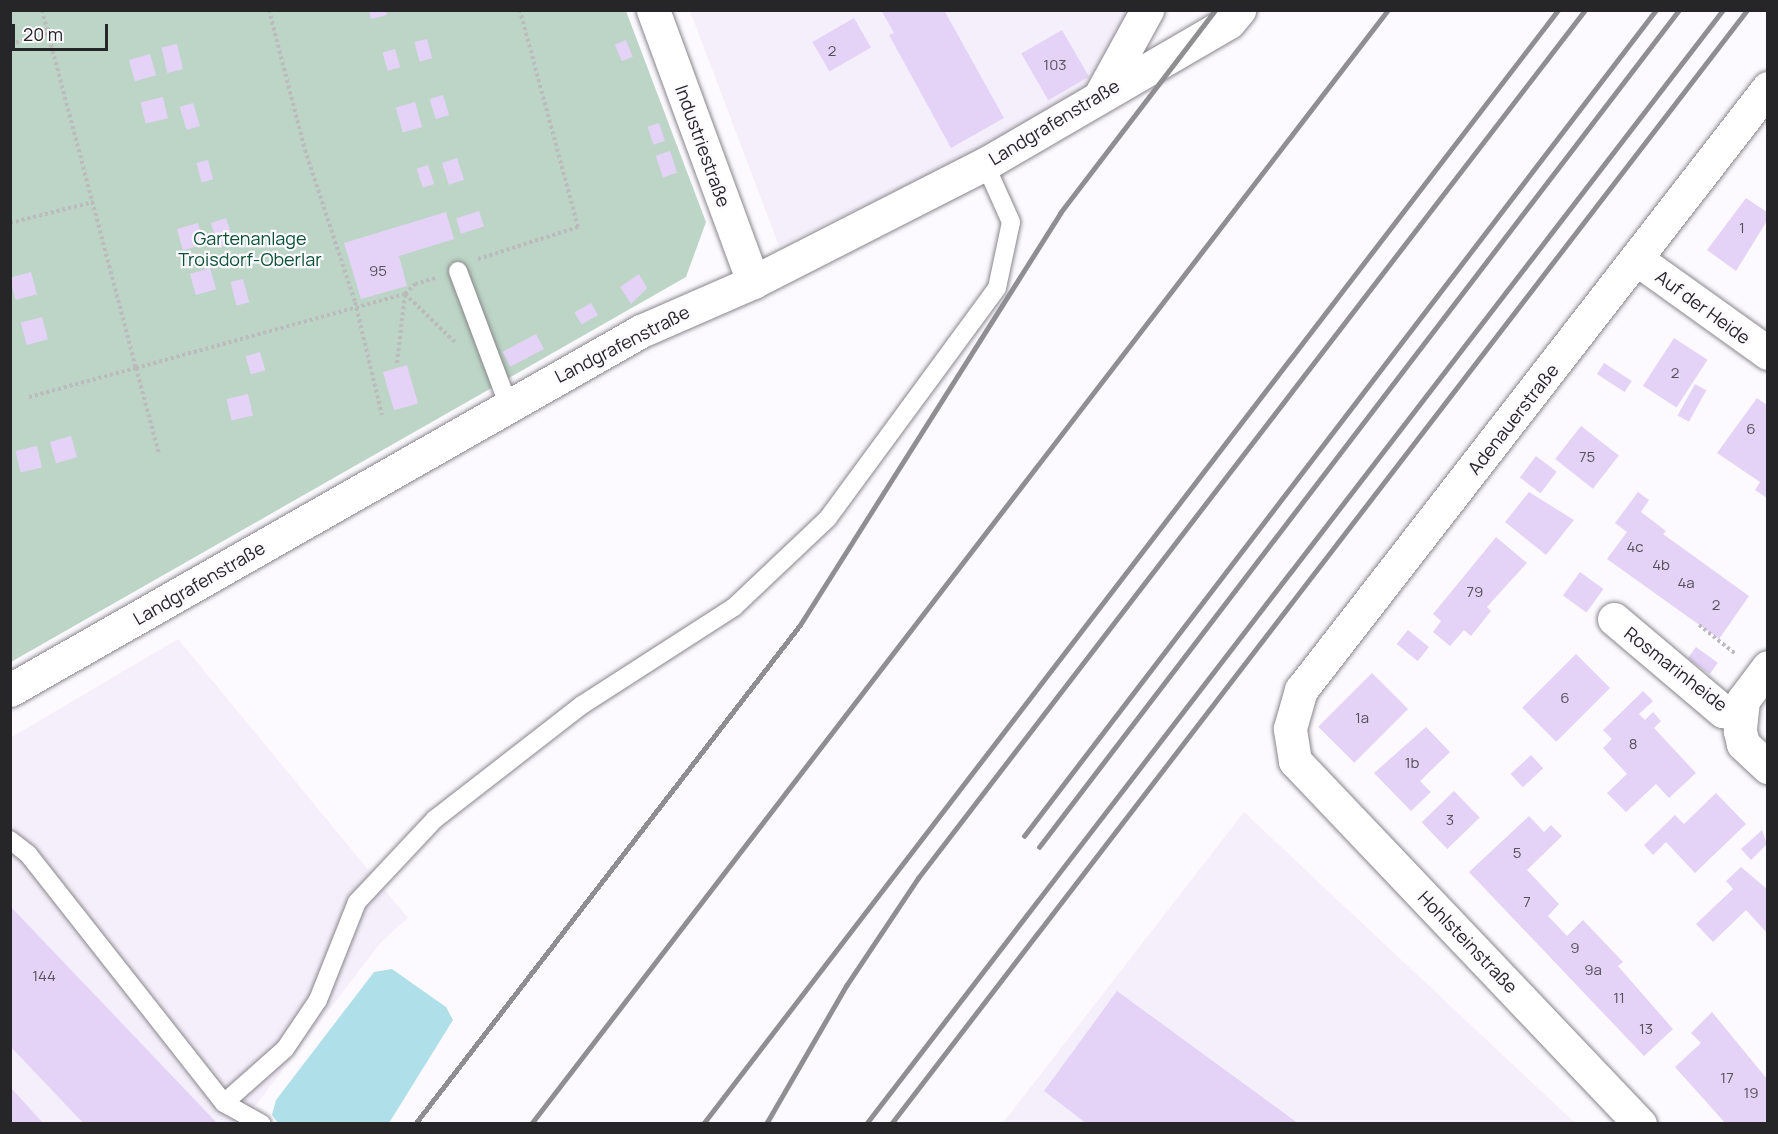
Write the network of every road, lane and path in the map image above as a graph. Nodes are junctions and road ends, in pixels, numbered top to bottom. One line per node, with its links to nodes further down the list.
1 (42, 10): 7 (path)
2 (269, 10): 18 (path)
3 (520, 10): 15 (path)
4 (653, 10): 16 (street, Industriestraße)
5 (1147, 10): 10 (street)
6 (1239, 10): 10 (street, Landgrafenstraße)
7 (48, 34): 8 (path); 12 (path)
8 (10, 44)
9 (1767, 88): 14 (street, Adenauerstraße)
10 (1102, 92): 11 (street, Landgrafenstraße)
11 (985, 164): 16 (street, Landgrafenstraße); 35 (lane)
12 (93, 202): 13 (path); 22 (path)
13 (10, 223)
14 (1638, 260): 20 (street, Auf der Heide); 32 (street, Adenauerstraße)
15 (458, 271): 17 (path); 24 (lane)
16 (753, 282): 24 (street, Landgrafenstraße)
17 (405, 294): 18 (path); 19 (path); 21 (path)
18 (354, 307): 22 (path); 25 (path)
19 (459, 346)
20 (1767, 353)
21 (397, 363)
22 (136, 368): 23 (path); 26 (path)
23 (29, 397)
24 (508, 404): 30 (street, Landgrafenstraße)
25 (382, 415)
26 (159, 454)
27 (1614, 619): 31 (street, Rosmarinheide)
28 (1699, 625): 29 (path)
29 (1765, 669): 31 (street, Rosmarinheide)
30 (10, 690)
31 (1740, 714): 33 (street, Rosmarinheide)
32 (1295, 761): 37 (street, Hohlsteinstraße)
33 (1767, 767)
34 (10, 840): 35 (lane)
35 (224, 1103): 36 (lane)
36 (262, 1124)
37 (1640, 1124)

